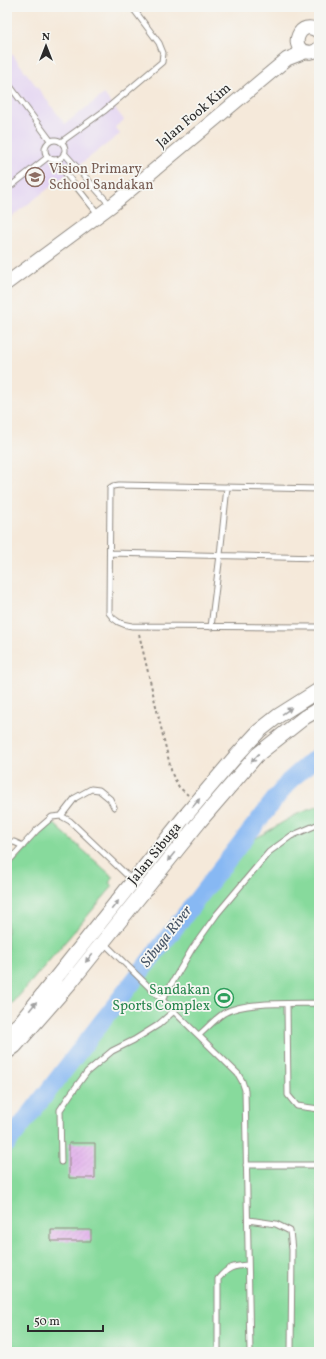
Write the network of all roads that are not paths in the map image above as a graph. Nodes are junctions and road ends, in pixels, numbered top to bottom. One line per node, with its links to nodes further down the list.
1 (132, 7): 7 (lane)
2 (316, 28): 3 (street)
3 (301, 47): 4 (street); 12 (street, Jalan Fook Kim)
4 (319, 48)
5 (7, 82): 6 (lane)
6 (50, 140): 7 (lane); 9 (lane)
7 (61, 142): 8 (lane)
8 (64, 153): 10 (lane); 12 (lane)
9 (48, 157): 10 (lane); 11 (lane)
10 (55, 160): 13 (lane)
11 (7, 189)
12 (111, 206): 13 (street, Jalan Fook Kim)
13 (99, 216): 14 (street, Jalan Fook Kim)
14 (7, 283)
15 (227, 487): 16 (lane); 17 (lane); 18 (lane)
16 (319, 489)
17 (110, 553): 18 (lane); 20 (lane)
18 (220, 555): 19 (lane); 20 (lane)
19 (319, 558)
20 (211, 627): 21 (lane)
21 (319, 627)
22 (319, 690): 30 (main road, Jalan Sibuga, one-way to 22)
23 (319, 709): 31 (main road, Jalan Sibuga, one-way to 31)
24 (114, 807): 25 (lane)
25 (61, 816): 28 (lane); 30 (lane)
26 (319, 824): 32 (lane)
27 (7, 842): 28 (lane)
28 (23, 846): 29 (lane)
29 (7, 863)
30 (134, 881): 36 (main road, Jalan Sibuga, one-way to 30)
31 (103, 942): 32 (lane); 38 (main road, Jalan Sibuga, one-way to 38)
32 (162, 1000): 35 (lane)
33 (319, 1003): 34 (lane)
34 (286, 1004): 37 (lane); 39 (lane)
35 (174, 1011): 37 (lane); 40 (lane)
36 (7, 1034)
37 (199, 1036): 41 (lane)
38 (7, 1052)
39 (319, 1109)
40 (61, 1162)
41 (246, 1165): 42 (lane); 43 (lane)
42 (319, 1165)
43 (248, 1220): 44 (lane); 47 (lane)
44 (248, 1265): 45 (lane); 46 (lane)
45 (218, 1352)
46 (250, 1352)
47 (291, 1352)

